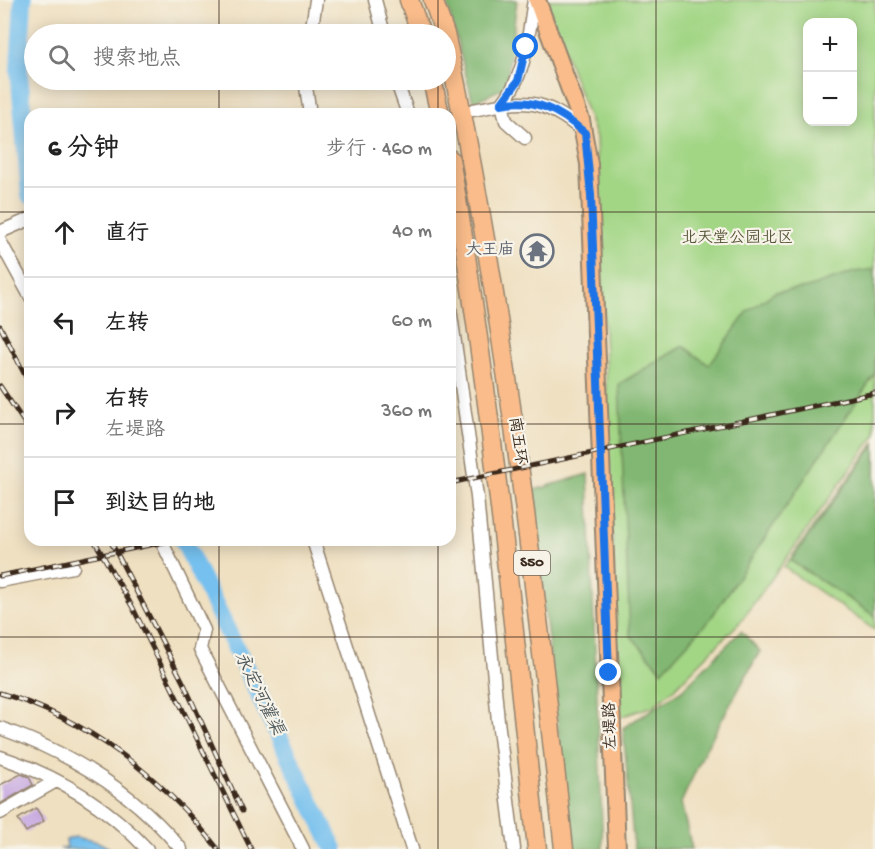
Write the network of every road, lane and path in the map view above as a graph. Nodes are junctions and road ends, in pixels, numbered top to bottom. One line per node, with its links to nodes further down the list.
1 (316, 0): 6 (street)
2 (375, 0): 7 (street)
3 (409, 0): 8 (highway)
4 (433, 0): 9 (highway, 南五环 / S50)
5 (536, 0): 14 (street); 19 (main road, 左堤路)
6 (312, 24)
7 (381, 24)
8 (417, 24)
9 (441, 24)
10 (456, 86): 41 (highway, 南五环 / S50)
11 (306, 90): 15 (street)
12 (400, 90): 16 (street)
13 (434, 90): 17 (highway)
14 (501, 104): 18 (street); 19 (street); 20 (street)
15 (309, 108)
16 (406, 108)
17 (439, 108)
18 (473, 110)
19 (585, 133): 42 (main road, 左堤路)
20 (525, 138)
21 (456, 194): 40 (highway, 南五环 / S50)
22 (24, 220): 23 (street)
23 (0, 232)
24 (0, 242): 25 (street)
25 (24, 285)
26 (456, 350): 39 (street)
27 (164, 546): 37 (street)
28 (315, 546): 38 (street)
29 (73, 567): 30 (street)
30 (0, 581)
31 (0, 728): 36 (street)
32 (0, 757): 33 (street)
33 (56, 781): 34 (street); 35 (street)
34 (0, 813)
35 (147, 849)
36 (182, 849)
37 (303, 849)
38 (412, 849)
39 (514, 849)
40 (537, 849)
41 (564, 849)
42 (617, 849)

